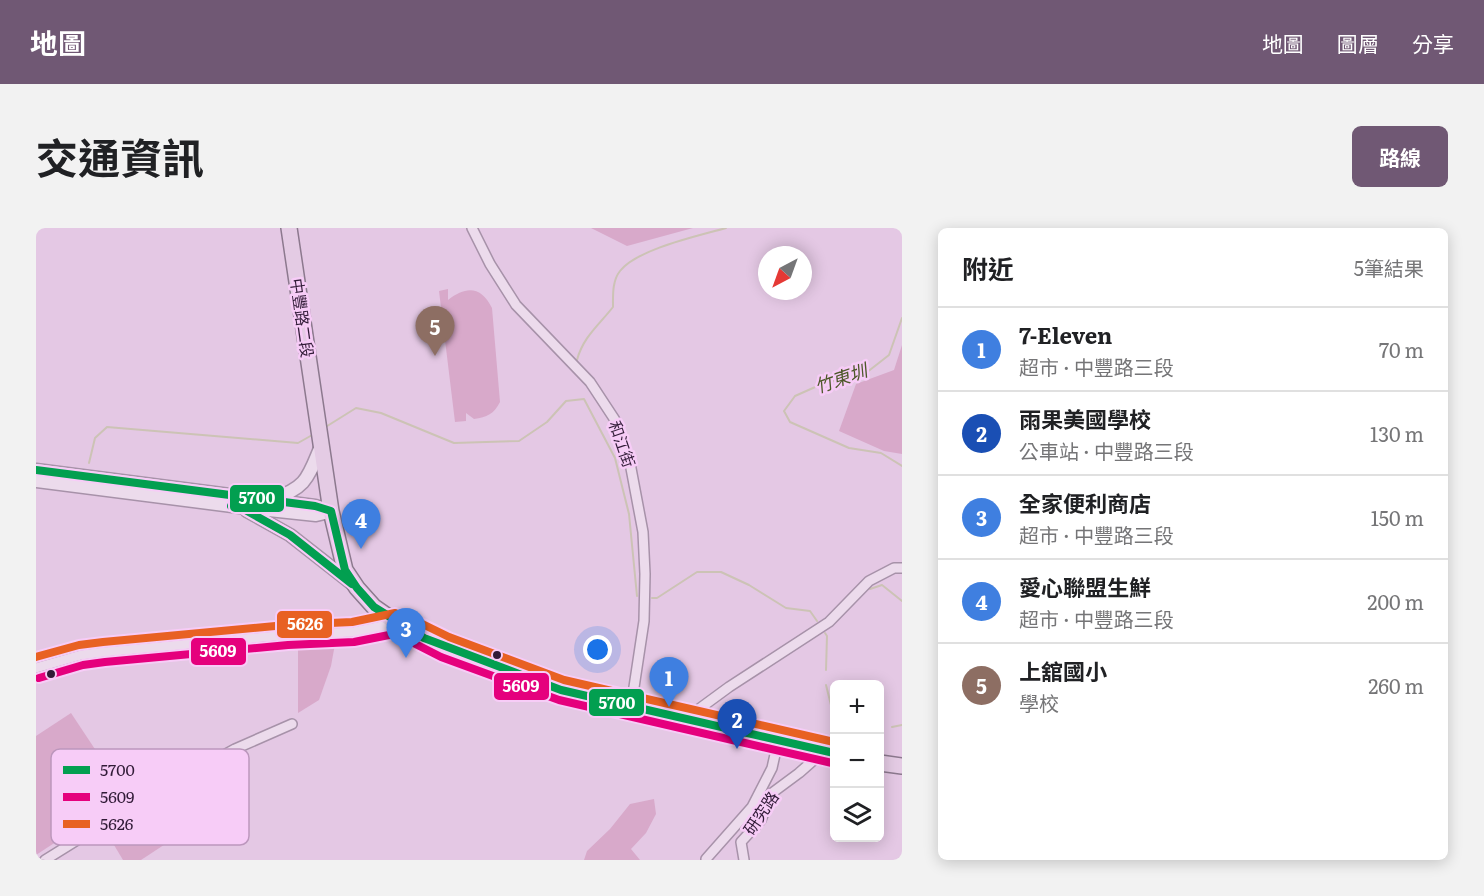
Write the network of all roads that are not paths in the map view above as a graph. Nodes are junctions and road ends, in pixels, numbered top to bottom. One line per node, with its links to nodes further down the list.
1 (289, 228): 3 (main road, 中豐路二段)
2 (472, 228): 13 (street, 和江街)
3 (321, 446): 6 (street); 8 (main road)
4 (36, 470): 6 (street)
5 (36, 481): 7 (street)
6 (267, 500): 8 (street)
7 (240, 507): 8 (street); 10 (street)
8 (331, 512): 10 (main road)
9 (902, 568): 14 (street)
10 (357, 588): 11 (main road)
11 (397, 623): 12 (street); 13 (main road)
12 (36, 668)
13 (631, 707): 14 (main road)
14 (684, 720): 16 (main road)
15 (292, 724): 17 (street)
16 (778, 741): 18 (main road); 22 (street, 研究路)
17 (235, 749)
18 (829, 752): 24 (street, 研究路)
19 (884, 764): 20 (main road)
20 (902, 766)
21 (69, 845): 23 (street)
22 (706, 859)
23 (45, 860)
24 (744, 860)

